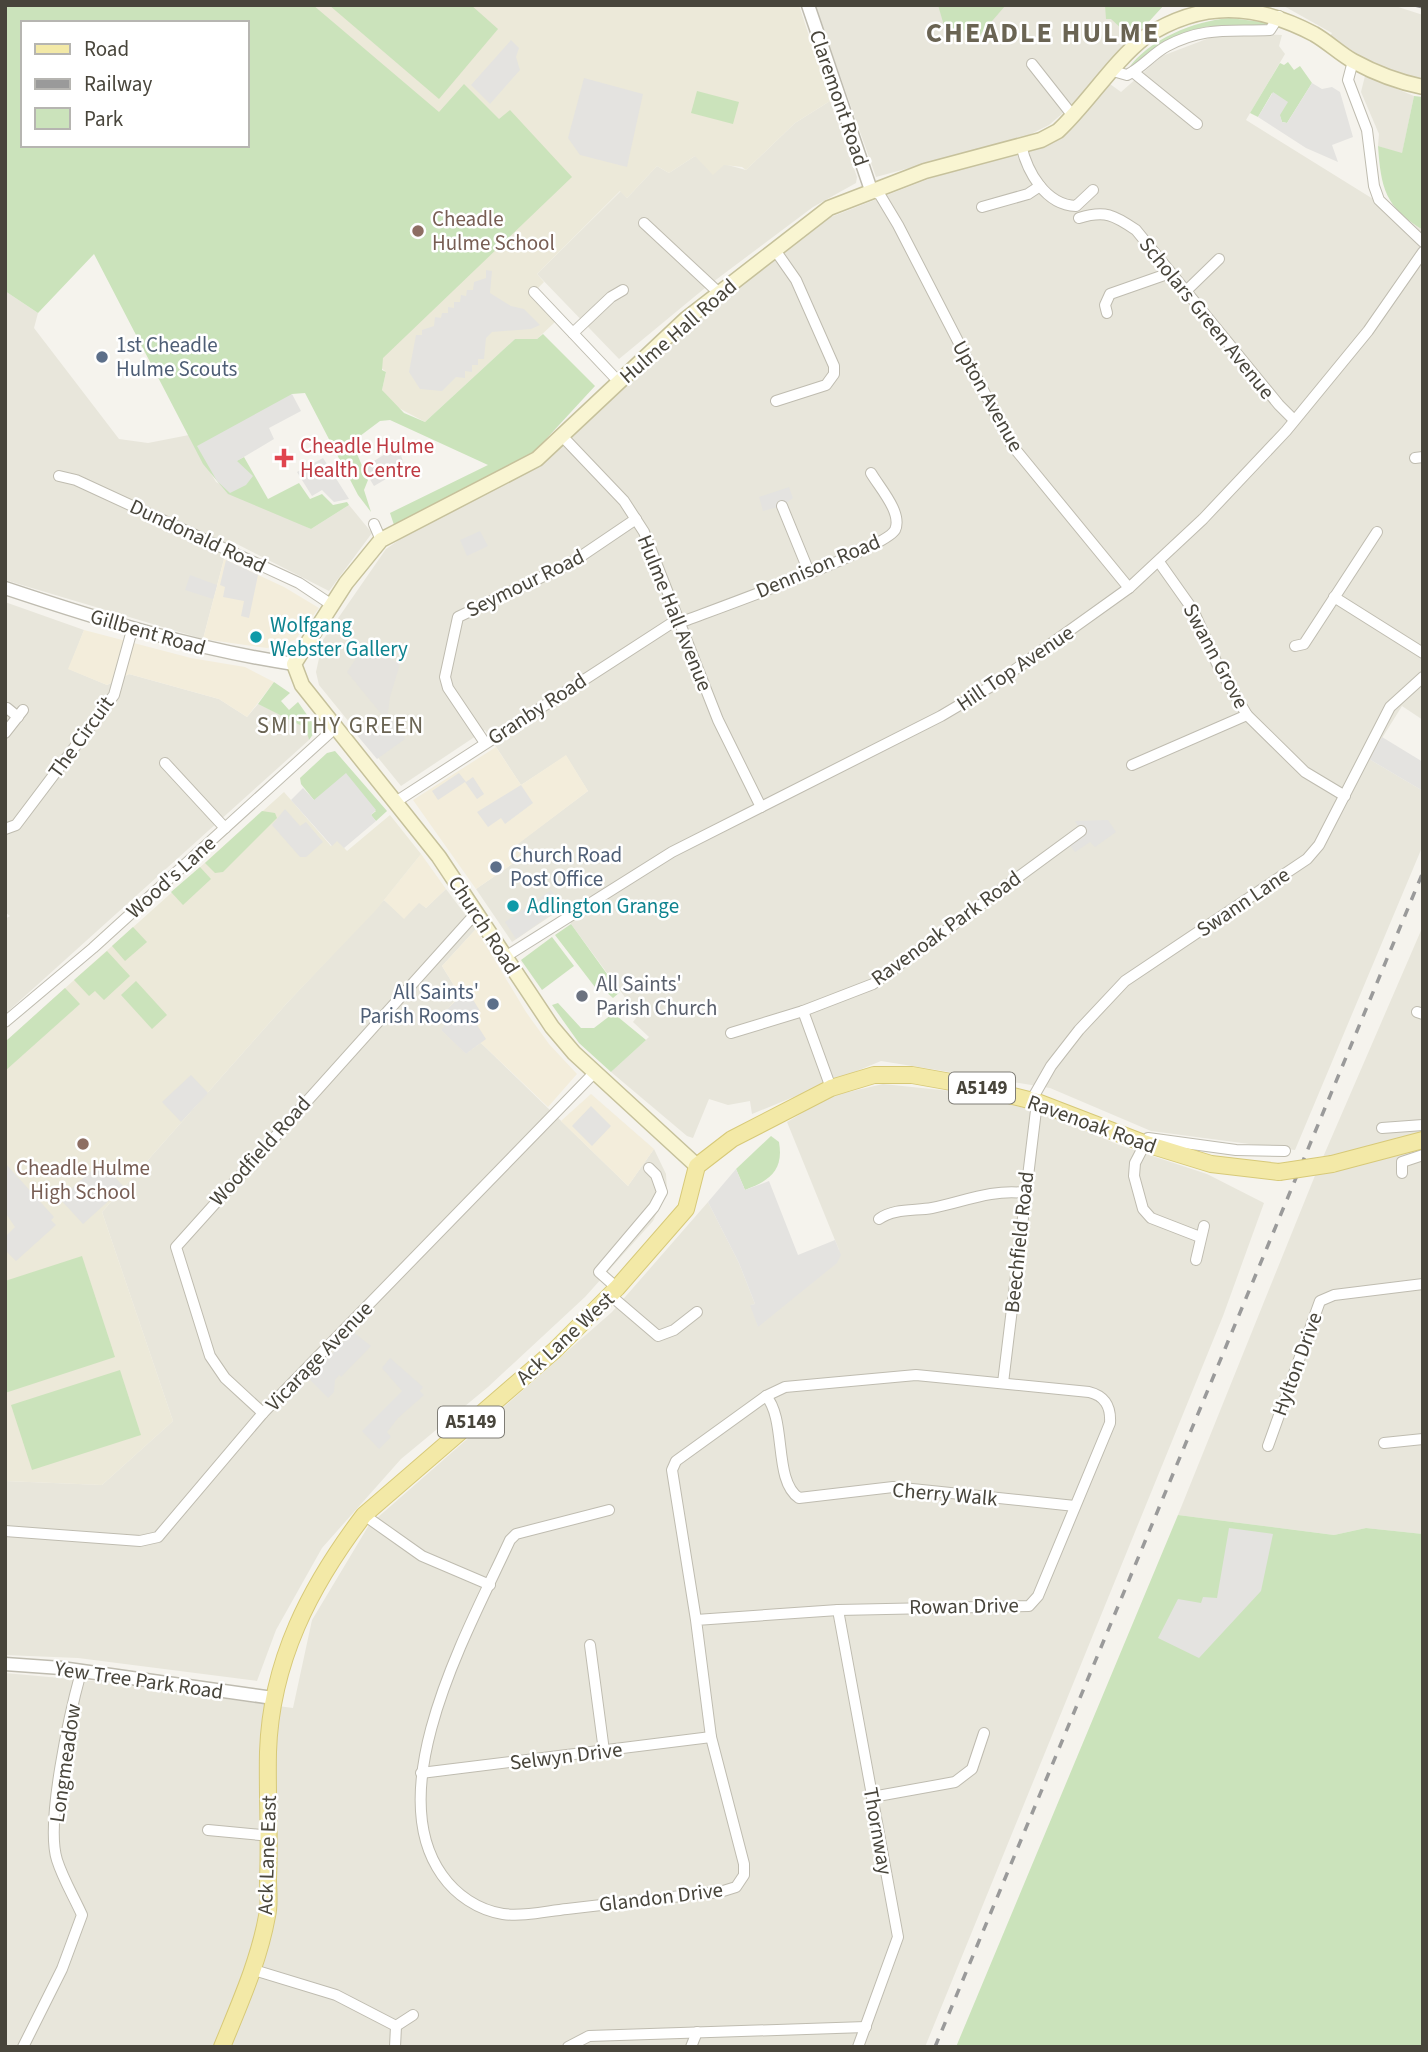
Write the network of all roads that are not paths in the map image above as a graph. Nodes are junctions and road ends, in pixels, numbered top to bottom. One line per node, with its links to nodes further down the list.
1 (808, 5): 13 (street, Claremont Road)
2 (1211, 7): 3 (main road, Hulme Hall Road); 6 (main road, Hulme Hall Road)
3 (1279, 16): 4 (main road, Hulme Hall Road); 7 (street)
4 (1353, 61): 8 (main road, Hulme Hall Road); 18 (street)
5 (1032, 64): 9 (street)
6 (1113, 71): 7 (street); 9 (main road, Hulme Hall Road)
7 (1133, 72): 10 (street)
8 (1423, 87)
9 (1073, 116): 11 (main road, Hulme Hall Road)
10 (1197, 124)
11 (1020, 145): 12 (street); 13 (main road, Hulme Hall Road)
12 (1040, 186): 14 (street); 15 (street)
13 (871, 190): 19 (main road, Hulme Hall Road); 43 (street, Upton Avenue)
14 (1093, 190)
15 (982, 207)
16 (1079, 218): 22 (street, Scholars Green Avenue)
17 (644, 223): 25 (street)
18 (1423, 242)
19 (775, 250): 25 (main road, Hulme Hall Road); 30 (street)
20 (1423, 252): 31 (street, Hill Top Avenue)
21 (1219, 259): 26 (street)
22 (1170, 273): 26 (street, Scholars Green Avenue); 27 (street)
23 (623, 290): 28 (street)
24 (534, 292): 28 (street)
25 (718, 292): 29 (main road, Hulme Hall Road)
26 (1185, 292): 31 (street, Scholars Green Avenue)
27 (1107, 313)
28 (573, 333): 29 (street)
29 (619, 382): 32 (main road, Hulme Hall Road)
30 (776, 401)
31 (1294, 420): 40 (street, Hill Top Avenue)
32 (563, 437): 36 (street, Hulme Hall Avenue); 39 (main road, Hulme Hall Road)
33 (871, 473): 41 (street, Dennison Road)
34 (59, 476): 45 (street, Dundonald Road)
35 (782, 506): 41 (street)
36 (636, 519): 46 (street, Hulme Hall Avenue); 56 (street, Seymour Road)
37 (374, 524): 39 (street)
38 (1377, 532): 44 (street)
39 (382, 540): 45 (main road, Hulme Hall Road)
40 (1159, 562): 43 (street, Hill Top Avenue); 53 (street, Swann Grove)
41 (808, 572): 46 (street, Dennison Road)
42 (5, 588): 47 (street, Gillbent Road)
43 (1129, 589): 61 (street, Hill Top Avenue)
44 (1334, 597): 48 (street); 49 (street)
45 (332, 605): 50 (main road, Hulme Hall Road)
46 (679, 621): 56 (street, Granby Road); 61 (street, Hulme Hall Avenue)
47 (132, 631): 50 (street, Gillbent Road); 63 (street, The Circuit)
48 (1295, 646)
49 (1423, 653)
50 (294, 664): 54 (main road, Church Road)
51 (1423, 677): 59 (street, Swann Lane)
52 (7, 708): 55 (street)
53 (1247, 715): 58 (street); 59 (street, Swann Grove)
54 (335, 728): 60 (main road, Church Road); 62 (street, Wood's Lane)
55 (5, 733)
56 (485, 743): 60 (street, Granby Road)
57 (165, 763): 62 (street)
58 (1132, 765)
59 (1345, 796): 72 (street, Swann Lane)
60 (397, 801): 65 (main road, Church Road)
61 (761, 807): 66 (street, Hill Top Avenue)
62 (225, 828): 68 (street, Wood's Lane)
63 (5, 829)
64 (1081, 831): 67 (street, Ravenoak Park Road)
65 (476, 913): 66 (main road, Church Road); 92 (street, Woodfield Road)
66 (505, 957): 70 (main road, Church Road)
67 (803, 1011): 69 (street, Ravenoak Park Road); 71 (street)
68 (5, 1022)
69 (731, 1033)
70 (595, 1072): 79 (main road, Church Road); 92 (street, Vicarage Avenue)
71 (831, 1088): 72 (main road, Ravenoak Road / A5149); 79 (main road, Ravenoak Road / A5149)
72 (1034, 1102): 76 (main road, Ravenoak Road / A5149); 82 (street, Beechfield Road)
73 (1423, 1125): 74 (street)
74 (1382, 1128)
75 (1423, 1140): 76 (main road, Ravenoak Road / A5149, bridge)
76 (1146, 1144): 77 (street); 85 (street)
77 (1285, 1151)
78 (1423, 1155): 81 (street)
79 (698, 1166): 88 (main road, Ack Lane West / A5149)
80 (649, 1168): 88 (street)
81 (1402, 1173)
82 (1024, 1193): 83 (street); 90 (street, Beechfield Road)
83 (880, 1219)
84 (1204, 1226): 85 (street)
85 (1200, 1237): 86 (street)
86 (1196, 1260)
87 (1423, 1284): 95 (street, Hylton Drive)
88 (614, 1292): 89 (street); 98 (main road, Ack Lane West / A5149)
89 (697, 1312)
90 (1003, 1383): 91 (street, Glandon Drive); 96 (street, Rowan Drive)
91 (766, 1396): 96 (street, Cherry Walk); 102 (street, Glandon Drive)
92 (263, 1413): 99 (street, Vicarage Avenue)
93 (1423, 1439): 94 (street)
94 (1384, 1443)
95 (1268, 1446)
96 (1075, 1506): 101 (street, Rowan Drive)
97 (609, 1510): 100 (street, Glandon Drive)
98 (365, 1515): 100 (street); 106 (main road, Ack Lane West / A5149)
99 (5, 1531)
100 (489, 1585): 110 (street, Glandon Drive)
101 (838, 1610): 102 (street, Rowan Drive); 111 (street, Thornway)
102 (696, 1620): 108 (street, Glandon Drive)
103 (590, 1645): 109 (street)
104 (5, 1664): 105 (street, Yew Tree Park Road)
105 (80, 1672): 106 (street, Yew Tree Park Road); 119 (street, Longmeadow)
106 (273, 1698): 113 (main road, Ack Lane East / A5149)
107 (984, 1733): 111 (street)
108 (711, 1737): 109 (street, Selwyn Drive); 110 (street, Glandon Drive)
109 (604, 1751): 110 (street, Selwyn Drive)
110 (421, 1773)
111 (872, 1797): 117 (street, Thornway)
112 (208, 1830): 113 (street)
113 (271, 1836): 114 (main road, Ack Lane East / A5149)
114 (251, 1969): 116 (street); 120 (main road, Ack Lane East / A5149)
115 (413, 2015): 116 (street)
116 (396, 2026): 121 (street)
117 (866, 2027): 118 (street); 124 (street, Thornway)
118 (697, 2032): 122 (street); 123 (street)
119 (23, 2047)
120 (222, 2047)
121 (395, 2047)
122 (568, 2047)
123 (691, 2047)
124 (858, 2047)

